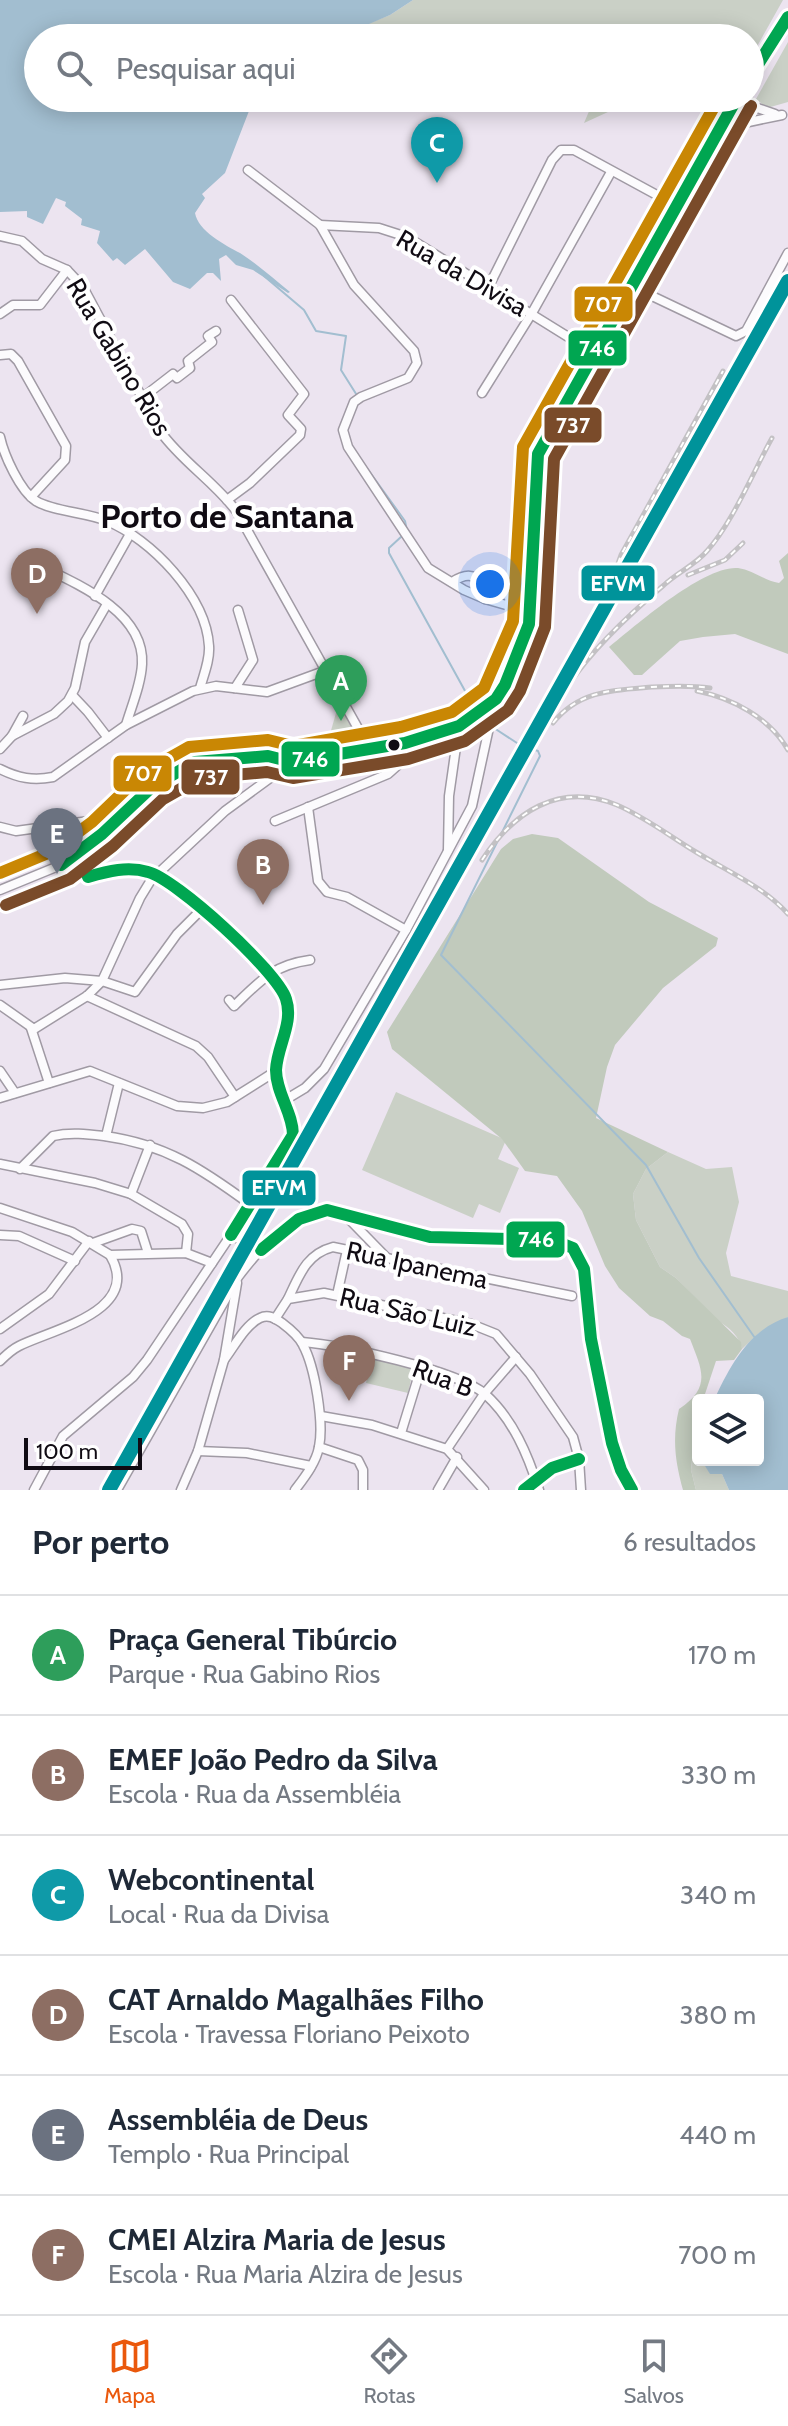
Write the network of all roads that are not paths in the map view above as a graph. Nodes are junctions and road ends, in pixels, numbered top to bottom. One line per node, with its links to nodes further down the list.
1 (788, 17): 2 (street)
2 (764, 55)
3 (764, 111): 6 (street)
4 (744, 112): 7 (street)
5 (728, 114): 7 (street); 8 (street)
6 (785, 115): 7 (street)
7 (739, 124): 8 (street)
8 (701, 163): 11 (street)
9 (248, 170): 12 (street)
10 (611, 172): 11 (street); 17 (street); 19 (street)
11 (677, 206): 16 (street)
12 (320, 225): 17 (street, Rua da Divisa); 31 (street)
13 (0, 236): 15 (street, Rua Gabino Rios)
14 (788, 253): 16 (street)
15 (67, 270): 20 (street); 25 (street, Rua Gabino Rios)
16 (631, 286): 22 (street)
17 (488, 288): 19 (street, Rua da Divisa)
18 (231, 300): 28 (street)
19 (532, 313): 22 (street, Rua da Divisa); 24 (street)
20 (0, 314)
21 (216, 331): 25 (street)
22 (594, 353): 36 (street)
23 (0, 355): 27 (street)
24 (482, 393)
25 (142, 398): 28 (street, Rua Gabino Rios)
26 (0, 437): 27 (street)
27 (31, 497): 29 (street)
28 (227, 500): 37 (street, Rua Gabino Rios)
29 (130, 534): 32 (street); 38 (street)
30 (28, 560): 32 (street)
31 (452, 582): 33 (street); 33 (street)
32 (95, 596): 34 (street)
33 (485, 599): 36 (street)
34 (107, 604): 40 (street); 43 (street)
35 (238, 610): 39 (street)
36 (531, 612): 41 (street)
37 (327, 670): 39 (street); 48 (street, Rua Gabino Rios)
38 (200, 688): 39 (street); 43 (street)
39 (235, 688)
40 (72, 695): 45 (street); 46 (street)
41 (496, 699): 44 (street); 56 (street)
42 (23, 716): 45 (street)
43 (126, 725): 46 (street)
44 (459, 726): 47 (street); 56 (street)
45 (12, 736): 49 (street)
46 (108, 738): 51 (street)
47 (405, 743): 48 (street); 52 (street)
48 (369, 748): 50 (street)
49 (0, 749)
50 (292, 762): 53 (street); 57 (street)
51 (0, 769)
52 (308, 807): 54 (street); 61 (street)
53 (119, 817): 55 (street); 59 (street)
54 (275, 821)
55 (0, 827)
56 (448, 855): 61 (street)
57 (158, 874): 58 (street); 60 (street); 64 (street)
58 (88, 877)
59 (0, 890)
60 (201, 910): 63 (street); 64 (street)
61 (406, 930): 77 (street)
62 (310, 960): 63 (street)
63 (269, 972): 67 (street); 71 (street)
64 (102, 981): 65 (street); 66 (street)
65 (0, 985)
66 (87, 996): 69 (street); 75 (street)
67 (229, 1000)
68 (0, 1005): 69 (street)
69 (31, 1028): 72 (street)
70 (0, 1071): 74 (street)
71 (276, 1071): 75 (street); 77 (street)
72 (49, 1083): 73 (street); 74 (street)
73 (119, 1083): 75 (street); 78 (street)
74 (15, 1093): 76 (street)
75 (235, 1097)
76 (0, 1098)
77 (285, 1100): 83 (street)
78 (106, 1136): 79 (street); 81 (street)
79 (150, 1145): 82 (street); 83 (street)
80 (0, 1164): 81 (street)
81 (20, 1169): 82 (street)
82 (131, 1194): 92 (street)
83 (251, 1205): 87 (street)
84 (0, 1208): 88 (street)
85 (342, 1212): 89 (street); 94 (street); 128 (street)
86 (0, 1235): 95 (street)
87 (234, 1237): 89 (street); 96 (street)
88 (91, 1242): 91 (street); 93 (street); 95 (street)
89 (258, 1248): 97 (street)
90 (347, 1250): 94 (street, Rua Ipanema); 98 (street); 100 (street, Rua Ipanema)
91 (148, 1253): 92 (street); 93 (street)
92 (186, 1253): 96 (street)
93 (110, 1255): 106 (street)
94 (387, 1258): 99 (street, Rua Ipanema)
95 (75, 1261): 102 (street)
96 (212, 1263): 118 (street)
97 (238, 1277): 105 (street); 119 (street)
98 (337, 1295): 100 (street, Rua São Luiz); 104 (street, Rua São Luiz)
99 (572, 1296)
100 (288, 1299): 101 (street)
101 (275, 1319): 103 (street); 105 (street)
102 (0, 1329)
103 (302, 1342): 107 (street, Rua B); 109 (street)
104 (516, 1357): 108 (street); 115 (street, Rua São Luiz)
105 (224, 1360): 113 (street)
106 (0, 1361)
107 (421, 1368): 108 (street, Rua B); 110 (street)
108 (484, 1394): 112 (street); 117 (street, Rua B)
109 (321, 1416): 110 (street); 111 (street)
110 (401, 1433): 112 (street)
111 (319, 1447): 116 (street); 122 (street)
112 (447, 1449): 114 (street)
113 (198, 1451): 116 (street); 120 (street)
114 (457, 1457): 123 (street); 124 (street)
115 (579, 1459): 117 (street); 127 (street, Rua São Luiz)
116 (311, 1466): 121 (street)
117 (536, 1480): 125 (street); 126 (street, Rua B)
118 (34, 1490)
119 (117, 1490)
120 (181, 1490)
121 (295, 1490)
122 (363, 1490)
123 (438, 1490)
124 (484, 1490)
125 (524, 1490)
126 (539, 1490)
127 (581, 1490)
128 (632, 1490)

